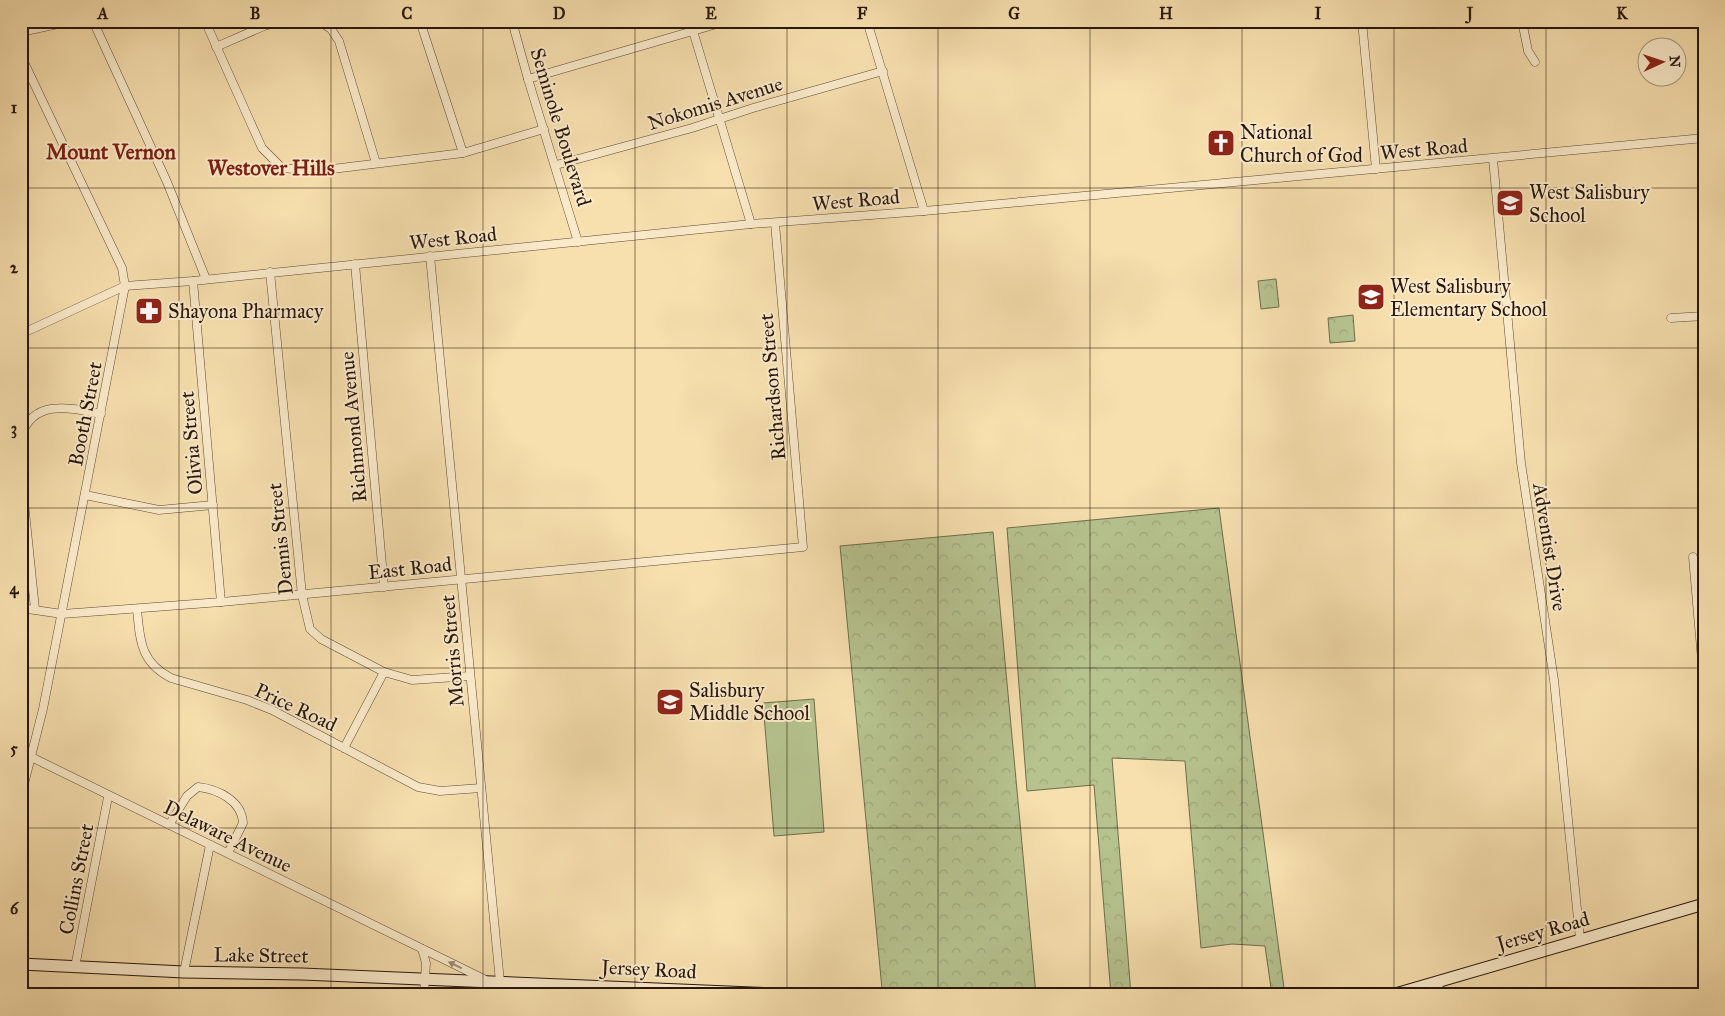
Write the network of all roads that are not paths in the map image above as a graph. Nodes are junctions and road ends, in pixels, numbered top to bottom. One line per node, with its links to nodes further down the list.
1 (72, 21): 16 (street)
2 (93, 21): 37 (street)
3 (204, 21): 17 (street)
4 (284, 21): 17 (street)
5 (319, 21): 27 (street)
6 (420, 21): 25 (street)
7 (512, 21): 21 (street, Seminole Boulevard)
8 (690, 21): 15 (street)
9 (726, 21): 15 (street)
10 (867, 21): 20 (street)
11 (1362, 21): 29 (street)
12 (1522, 21): 19 (street)
13 (1685, 21): 14 (street)
14 (1703, 21)
15 (693, 31): 21 (street); 22 (street)
16 (21, 32)
17 (216, 47): 27 (street)
18 (21, 56): 39 (street, Booth Street)
19 (1535, 62)
20 (883, 71): 22 (street, Nokomis Avenue); 30 (street)
21 (528, 79): 23 (street, Seminole Boulevard)
22 (720, 119): 28 (street, Nokomis Avenue); 32 (street)
23 (544, 129): 25 (street); 28 (street, Seminole Boulevard)
24 (1704, 138): 26 (street, West Road)
25 (463, 153): 27 (street)
26 (1493, 159): 29 (street, West Road); 71 (street, Adventist Drive)
27 (376, 163)
28 (556, 165): 33 (street, Seminole Boulevard)
29 (1376, 169): 30 (street, West Road)
30 (924, 211): 31 (street, West Road)
31 (775, 223): 32 (street, West Road); 48 (street, Richardson Street)
32 (752, 224): 33 (street, West Road)
33 (578, 242): 34 (street, West Road)
34 (430, 256): 35 (street, West Road); 50 (street, Morris Street)
35 (355, 264): 36 (street, West Road); 51 (street, Richmond Avenue)
36 (270, 272): 37 (street, West Road); 52 (street, Dennis Street)
37 (206, 279): 38 (street, West Road)
38 (193, 281): 39 (street, West Road); 47 (street, Olivia Street)
39 (125, 286): 42 (street, West Road); 43 (street, Booth Street)
40 (1704, 316): 41 (street)
41 (1671, 318)
42 (21, 334)
43 (101, 414): 44 (street); 46 (street, Booth Street)
44 (21, 436)
45 (21, 473): 55 (street)
46 (85, 495): 47 (street); 57 (street, Booth Street)
47 (213, 505): 53 (street, Olivia Street)
48 (803, 547): 50 (street, East Road)
49 (1693, 557): 60 (street)
50 (461, 579): 51 (street, East Road); 59 (street, Morris Street)
51 (384, 587): 52 (street, East Road)
52 (302, 595): 53 (street, East Road); 58 (street, Dennis Street)
53 (221, 602): 56 (street, East Road)
54 (21, 608): 55 (street, East Road)
55 (35, 609): 57 (street, East Road)
56 (137, 609): 57 (street, East Road); 61 (street, Price Road)
57 (62, 614): 63 (street, Booth Street)
58 (384, 672): 59 (street, Dennis Street); 61 (street)
59 (470, 676): 64 (street, Morris Street)
60 (1704, 683)
61 (344, 748): 64 (street, Price Road)
62 (21, 752): 63 (street, Delaware Avenue)
63 (31, 757): 65 (street, Booth Street); 66 (street, Delaware Avenue)
64 (481, 788): 77 (street, Morris Street)
65 (21, 796)
66 (108, 796): 67 (street, Delaware Avenue); 74 (street, Collins Street)
67 (169, 825): 68 (street, Delaware Avenue); 69 (street)
68 (210, 845): 69 (street, Delaware Avenue); 75 (street)
69 (228, 853): 72 (street, Delaware Avenue)
70 (1704, 904): 71 (street, Jersey Road)
71 (1580, 939): 78 (street, Jersey Road)
72 (422, 949): 76 (street); 77 (street, Delaware Avenue, one-way to 72)
73 (21, 964): 74 (street, Lake Street)
74 (75, 967): 75 (street, Lake Street)
75 (184, 972): 76 (street, Lake Street)
76 (425, 980): 77 (street, Lake Street); 81 (street)
77 (494, 982): 79 (street, Jersey Road)
78 (1437, 982): 83 (street, Jersey Road); 84 (street)
79 (551, 989): 80 (street, Jersey Road)
80 (760, 994): 82 (street, Jersey Road)
81 (424, 995)
82 (798, 995)
83 (1392, 995)
84 (1440, 995)

